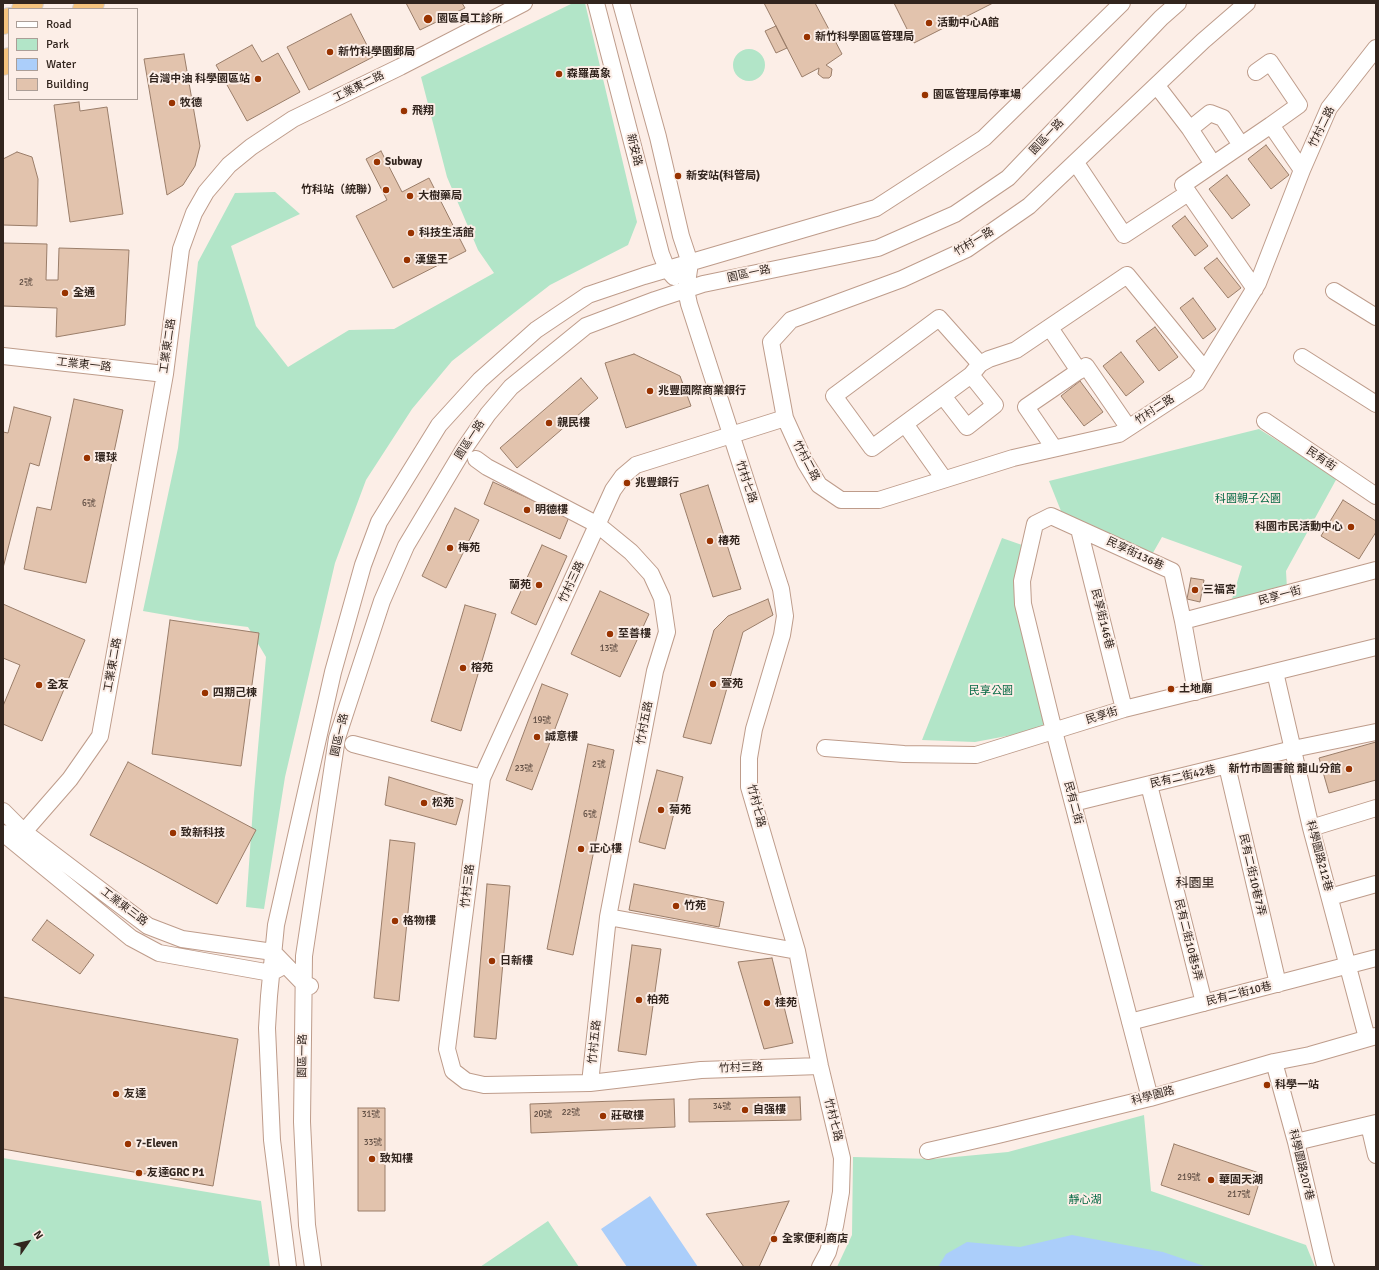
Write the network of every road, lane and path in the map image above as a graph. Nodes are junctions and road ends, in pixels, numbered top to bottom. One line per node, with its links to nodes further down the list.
1 (524, 3): 29 (street, 工業東二路)
2 (596, 3): 18 (street, 新安路)
3 (621, 3): 17 (street)
4 (1122, 3): 17 (street, 園區一路)
5 (1178, 3): 21 (street, 園區一路)
6 (1247, 3): 9 (street, 竹村一路)
7 (1376, 48): 15 (street, 竹村二路)
8 (1256, 72): 10 (street)
9 (1157, 86): 11 (street); 13 (street, 竹村一路)
10 (1271, 125): 12 (street); 15 (street)
11 (1190, 129): 12 (street); 14 (street)
12 (1241, 145): 14 (street)
13 (1076, 163): 16 (street); 32 (street, 竹村一路)
14 (1213, 164): 16 (street)
15 (1302, 170): 19 (street, 竹村二路)
16 (1188, 192): 19 (street)
17 (690, 263): 18 (street, 園區一路); 21 (street)
18 (667, 269): 21 (street, 新安路); 68 (street, 園區一路)
19 (1255, 289): 27 (street, 竹村二路)
20 (1334, 290): 22 (street)
21 (687, 297): 36 (street, 竹村七路); 69 (street, 園區一路)
22 (1376, 318)
23 (1050, 328): 26 (street); 27 (street); 28 (street)
24 (3, 356): 29 (street, 工業東一路)
25 (1302, 357): 31 (street)
26 (976, 370): 30 (street); 30 (street); 34 (street)
27 (1205, 370): 35 (street, 竹村二路)
28 (1078, 371): 35 (street); 37 (street)
29 (165, 374): 62 (street, 工業東二路)
30 (943, 396): 34 (street)
31 (1376, 404)
32 (785, 418): 36 (street); 39 (street, 竹村二路)
33 (1265, 421): 40 (street, 民有街)
34 (905, 424): 39 (street)
35 (1128, 428): 37 (street, 竹村二路)
36 (731, 436): 42 (street, 竹村三路); 67 (street, 竹村七路)
37 (1054, 448): 39 (street, 竹村二路)
38 (476, 459): 42 (street, 竹村五路)
39 (944, 479)
40 (1376, 496)
41 (1051, 516): 43 (street, 民享街136巷); 50 (street, 民有二街)
42 (598, 525): 56 (street, 竹村三路); 65 (street, 竹村五路)
43 (1079, 529): 45 (street, 民享街136巷); 49 (street, 民享街146巷)
44 (1376, 570): 45 (street, 民享一街)
45 (1183, 621): 48 (street, 民享街136巷)
46 (1376, 647): 47 (street, 民享街)
47 (1275, 672): 48 (street, 民享街); 54 (street, 科學園路212巷)
48 (1196, 692): 49 (street, 民享街)
49 (1124, 709): 50 (street, 民享街)
50 (1054, 731): 53 (street, 民享街); 58 (street, 民有二街)
51 (1376, 732): 54 (street, 民有二街42巷)
52 (353, 744): 56 (street)
53 (825, 748)
54 (1293, 749): 55 (street, 民有二街42巷); 61 (street, 科學園路212巷)
55 (1227, 766): 57 (street, 民有二街42巷); 75 (street, 民有二街10巷7弄)
56 (482, 778): 82 (street, 竹村三路)
57 (1149, 785): 58 (street, 民有二街42巷); 77 (street, 民有二街10巷5弄)
58 (1073, 803): 78 (street, 民有二街)
59 (1376, 808): 61 (street)
60 (3, 811): 62 (street, 工業東三路)
61 (1311, 828): 64 (street, 科學園路212巷)
62 (14, 836): 66 (street, 工業東三路); 70 (street, 工業東三路)
63 (1376, 884): 64 (street)
64 (1330, 897): 73 (street, 科學園路212巷)
65 (608, 917): 67 (street); 82 (street, 竹村五路)
66 (178, 937): 68 (street, 工業東三路); 70 (street)
67 (797, 951): 81 (street, 竹村七路)
68 (273, 952): 72 (street); 74 (street, 園區一路)
69 (310, 952): 72 (street); 76 (street, 園區一路)
70 (177, 957): 74 (street, 工業東三路)
71 (1376, 958): 73 (street, 民有二街10巷)
72 (286, 965): 74 (street); 76 (street)
73 (1348, 966): 75 (street, 民有二街10巷); 79 (street, 科學園路212巷)
74 (271, 973): 88 (street, 園區一路)
75 (1278, 984): 77 (street, 民有二街10巷)
76 (309, 985): 89 (street, 園區一路)
77 (1204, 1003): 78 (street, 民有二街10巷)
78 (1130, 1022): 83 (street, 民有二街)
79 (1372, 1037): 80 (street, 科學園路)
80 (1274, 1062): 83 (street, 科學園路); 85 (street, 科學園路207巷)
81 (820, 1066): 82 (street, 竹村三路); 90 (street, 竹村七路)
82 (590, 1084)
83 (1150, 1098): 86 (street, 科學園路)
84 (1372, 1124): 85 (street); 87 (street)
85 (1296, 1142): 91 (street, 科學園路207巷)
86 (928, 1151)
87 (1376, 1154)
88 (288, 1267)
89 (313, 1267)
90 (820, 1267)
91 (1326, 1267)

